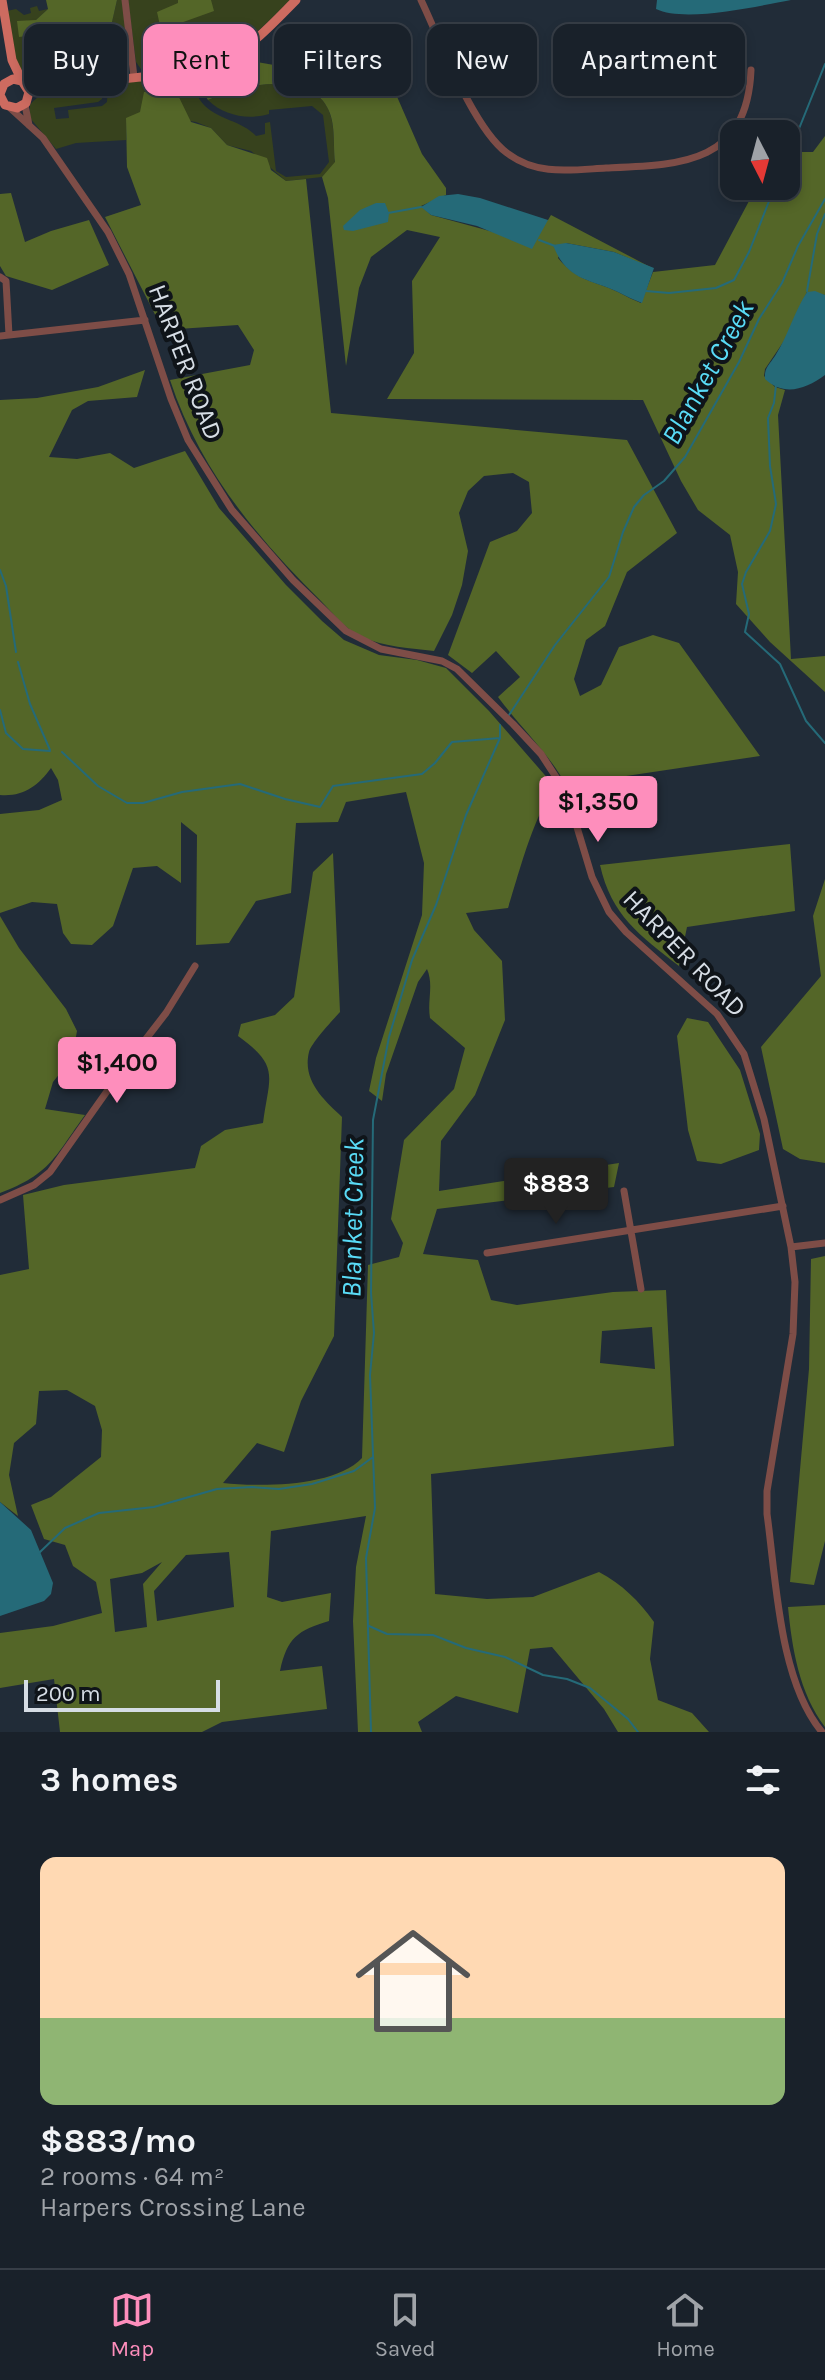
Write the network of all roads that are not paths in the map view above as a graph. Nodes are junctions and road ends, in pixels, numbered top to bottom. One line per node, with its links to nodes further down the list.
1 (2, 0): 5 (main road)
2 (125, 0): 7 (street)
3 (296, 0): 7 (main road)
4 (421, 0): 6 (street)
5 (12, 60): 9 (main road); 10 (main road)
6 (751, 70)
7 (134, 77): 8 (main road)
8 (127, 78)
9 (24, 83): 10 (main road)
10 (3, 94): 13 (main road); 14 (street, HARPER ROAD)
11 (28, 96): 13 (main road)
12 (34, 96): 13 (main road)
13 (26, 102): 14 (street)
14 (29, 125): 16 (street, HARPER ROAD)
15 (0, 277): 17 (street)
16 (145, 320): 17 (street); 21 (street, HARPER ROAD)
17 (5, 336)
18 (195, 966): 20 (street)
19 (624, 1191): 22 (street)
20 (0, 1200)
21 (783, 1206): 22 (street); 24 (street, HARPER ROAD)
22 (631, 1230): 25 (street); 26 (street)
23 (825, 1243): 24 (street)
24 (791, 1247): 27 (street, HARPER ROAD)
25 (487, 1253)
26 (641, 1289)
27 (822, 1732)

